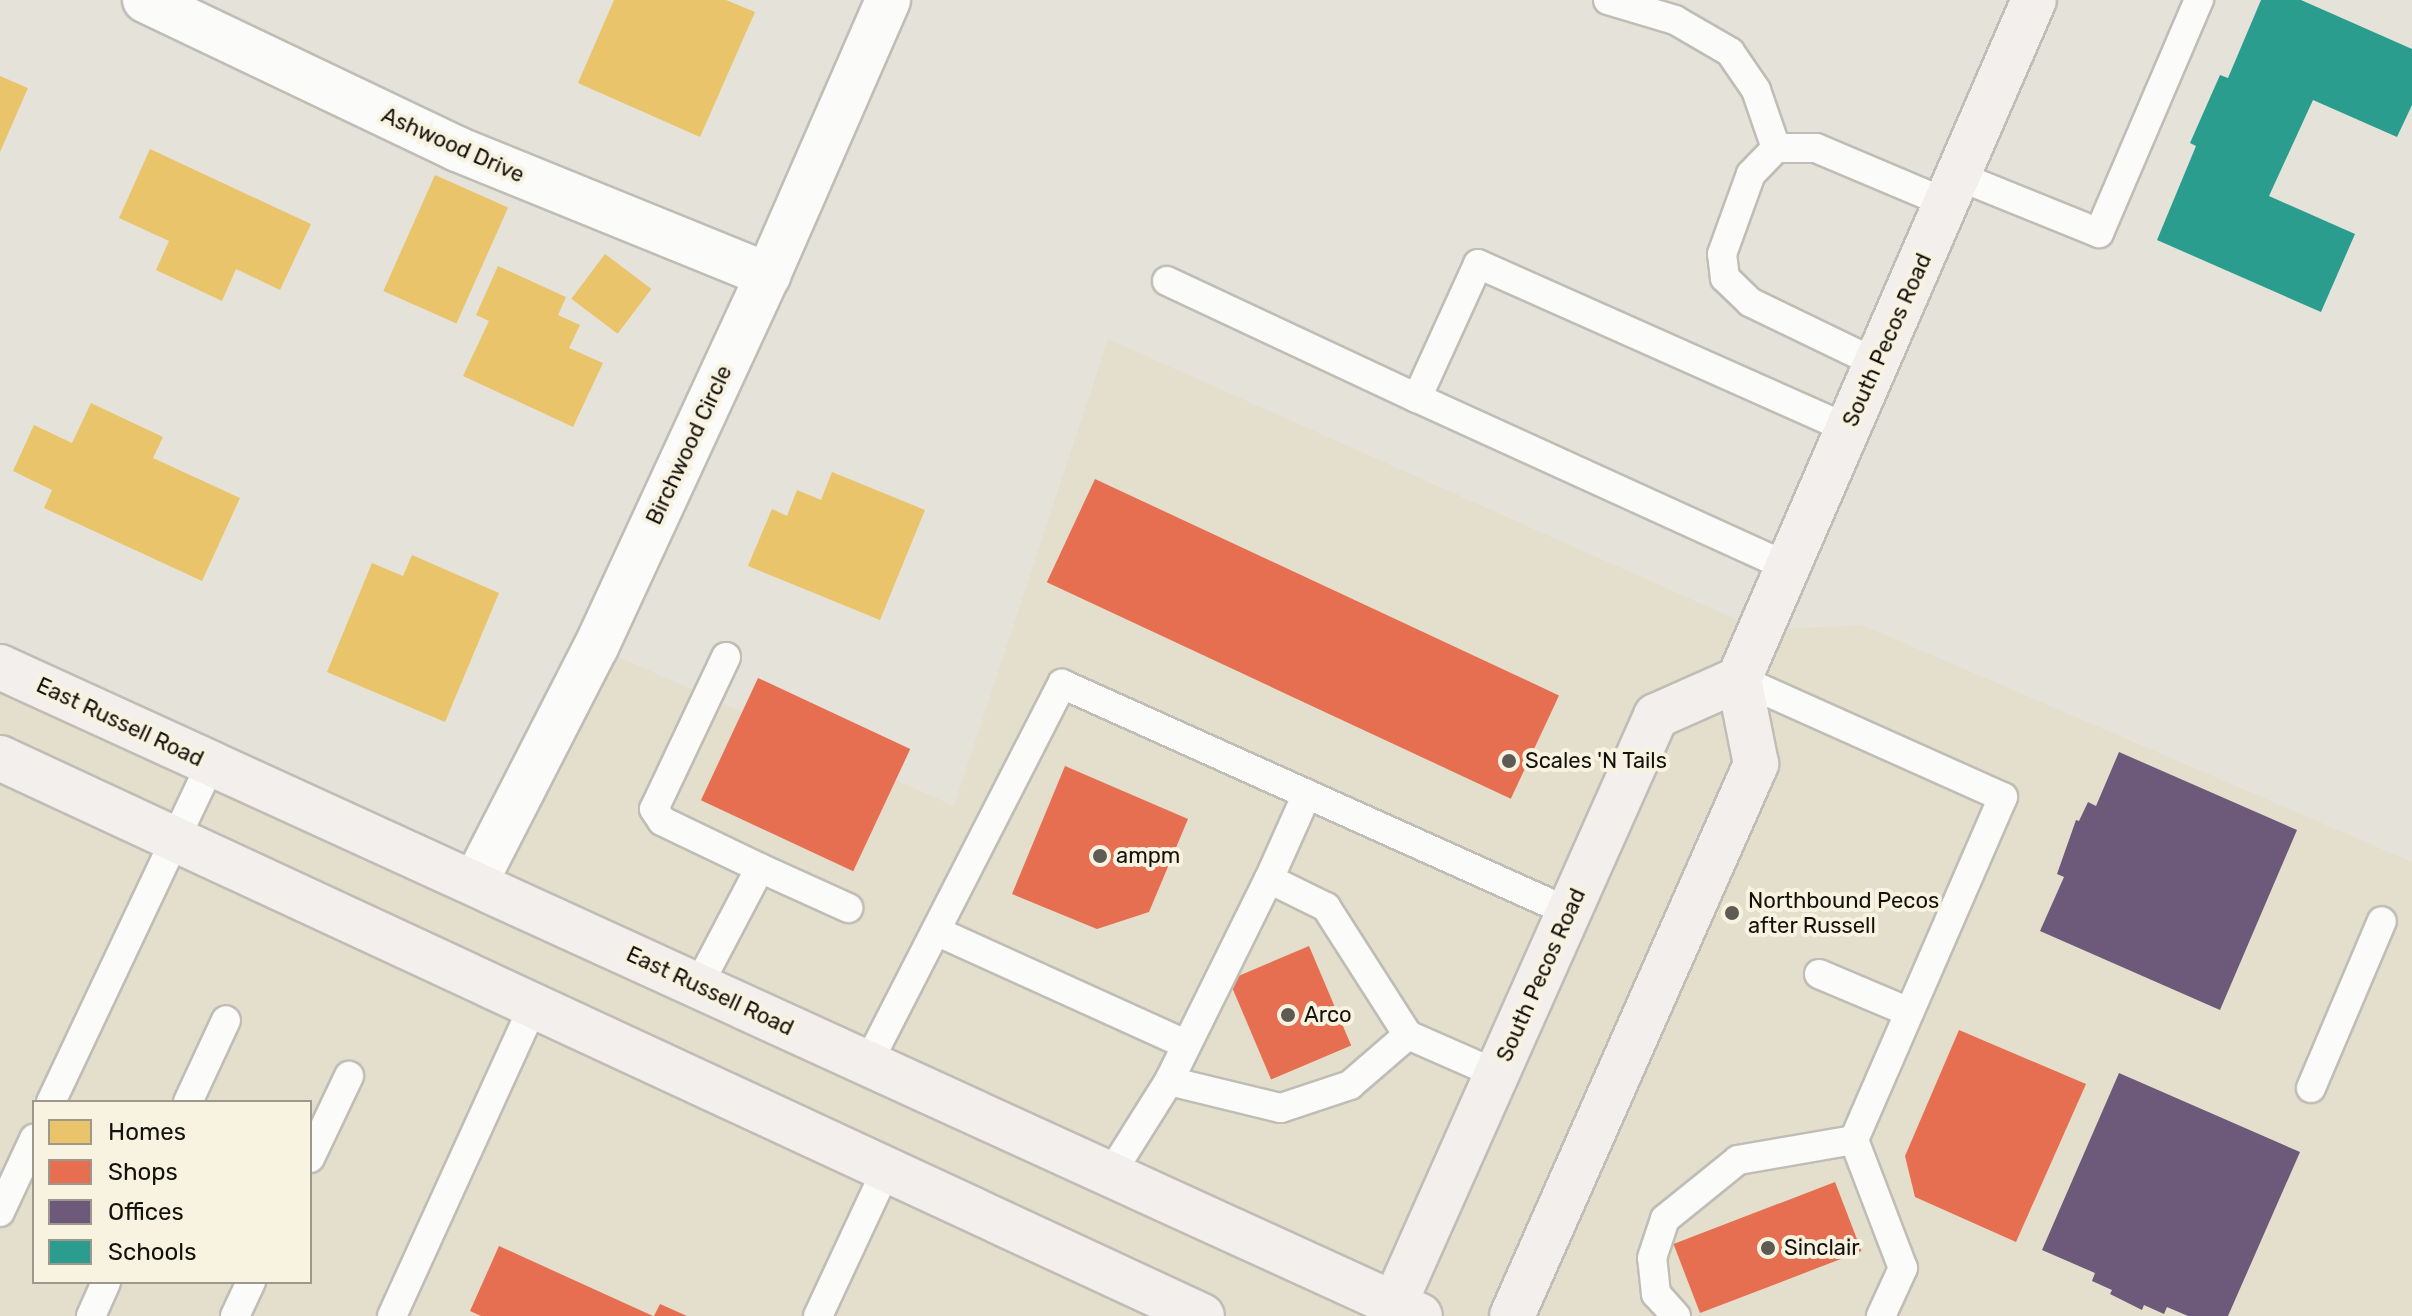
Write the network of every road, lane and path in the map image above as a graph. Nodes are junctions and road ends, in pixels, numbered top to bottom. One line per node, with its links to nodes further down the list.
1 (888, 0): 8 (street, Birchwood Circle)
2 (1608, 0): 6 (lane)
3 (2034, 0): 7 (main road, South Pecos Road)
4 (2199, 0): 7 (lane)
5 (151, 1): 8 (street, Ashwood Drive)
6 (1776, 148): 7 (lane); 10 (lane)
7 (1952, 189): 10 (main road, South Pecos Road)
8 (768, 275): 23 (street, Birchwood Circle)
9 (1167, 281): 11 (lane)
10 (1876, 363): 12 (main road, South Pecos Road)
11 (1417, 398): 12 (lane); 13 (lane)
12 (1848, 429): 13 (main road, South Pecos Road)
13 (1788, 567): 16 (main road, South Pecos Road)
14 (726, 657): 21 (lane)
15 (0, 667): 18 (main road, East Russell Road)
16 (1739, 679): 25 (main road, South Pecos Road); 31 (lane); 56 (main road)
17 (0, 758): 20 (main road)
18 (211, 763): 20 (lane); 23 (main road, East Russell Road)
19 (1307, 794): 22 (lane); 25 (lane); 27 (lane)
20 (176, 839): 30 (main road); 40 (lane)
21 (760, 868): 24 (lane); 29 (lane)
22 (1269, 879): 33 (lane); 34 (lane)
23 (475, 883): 29 (main road, East Russell Road)
24 (848, 908)
25 (1569, 912): 36 (main road, South Pecos Road)
26 (2382, 921): 39 (lane)
27 (936, 931): 34 (lane); 35 (lane)
28 (1819, 974): 31 (lane)
29 (698, 986): 35 (main road, East Russell Road)
30 (534, 1005): 45 (main road); 51 (lane)
31 (1909, 1012): 42 (lane)
32 (226, 1020): 41 (lane)
33 (1408, 1035): 36 (lane); 38 (lane)
34 (1185, 1044): 38 (lane)
35 (868, 1063): 46 (main road, East Russell Road)
36 (1497, 1074): 50 (main road, South Pecos Road)
37 (349, 1076): 44 (lane)
38 (1169, 1081): 46 (lane)
39 (2311, 1088)
40 (52, 1100)
41 (189, 1100)
42 (1854, 1140): 57 (lane); 58 (lane)
43 (32, 1143): 47 (lane)
44 (312, 1154)
45 (886, 1170): 54 (lane); 55 (main road)
46 (1110, 1175): 50 (main road, East Russell Road)
47 (0, 1212)
48 (105, 1284): 52 (lane)
49 (250, 1284): 53 (lane)
50 (1401, 1312)
51 (397, 1314)
52 (91, 1316)
53 (235, 1316)
54 (818, 1316)
55 (1202, 1316)
56 (1512, 1316)
57 (1676, 1316)
58 (1881, 1316)

